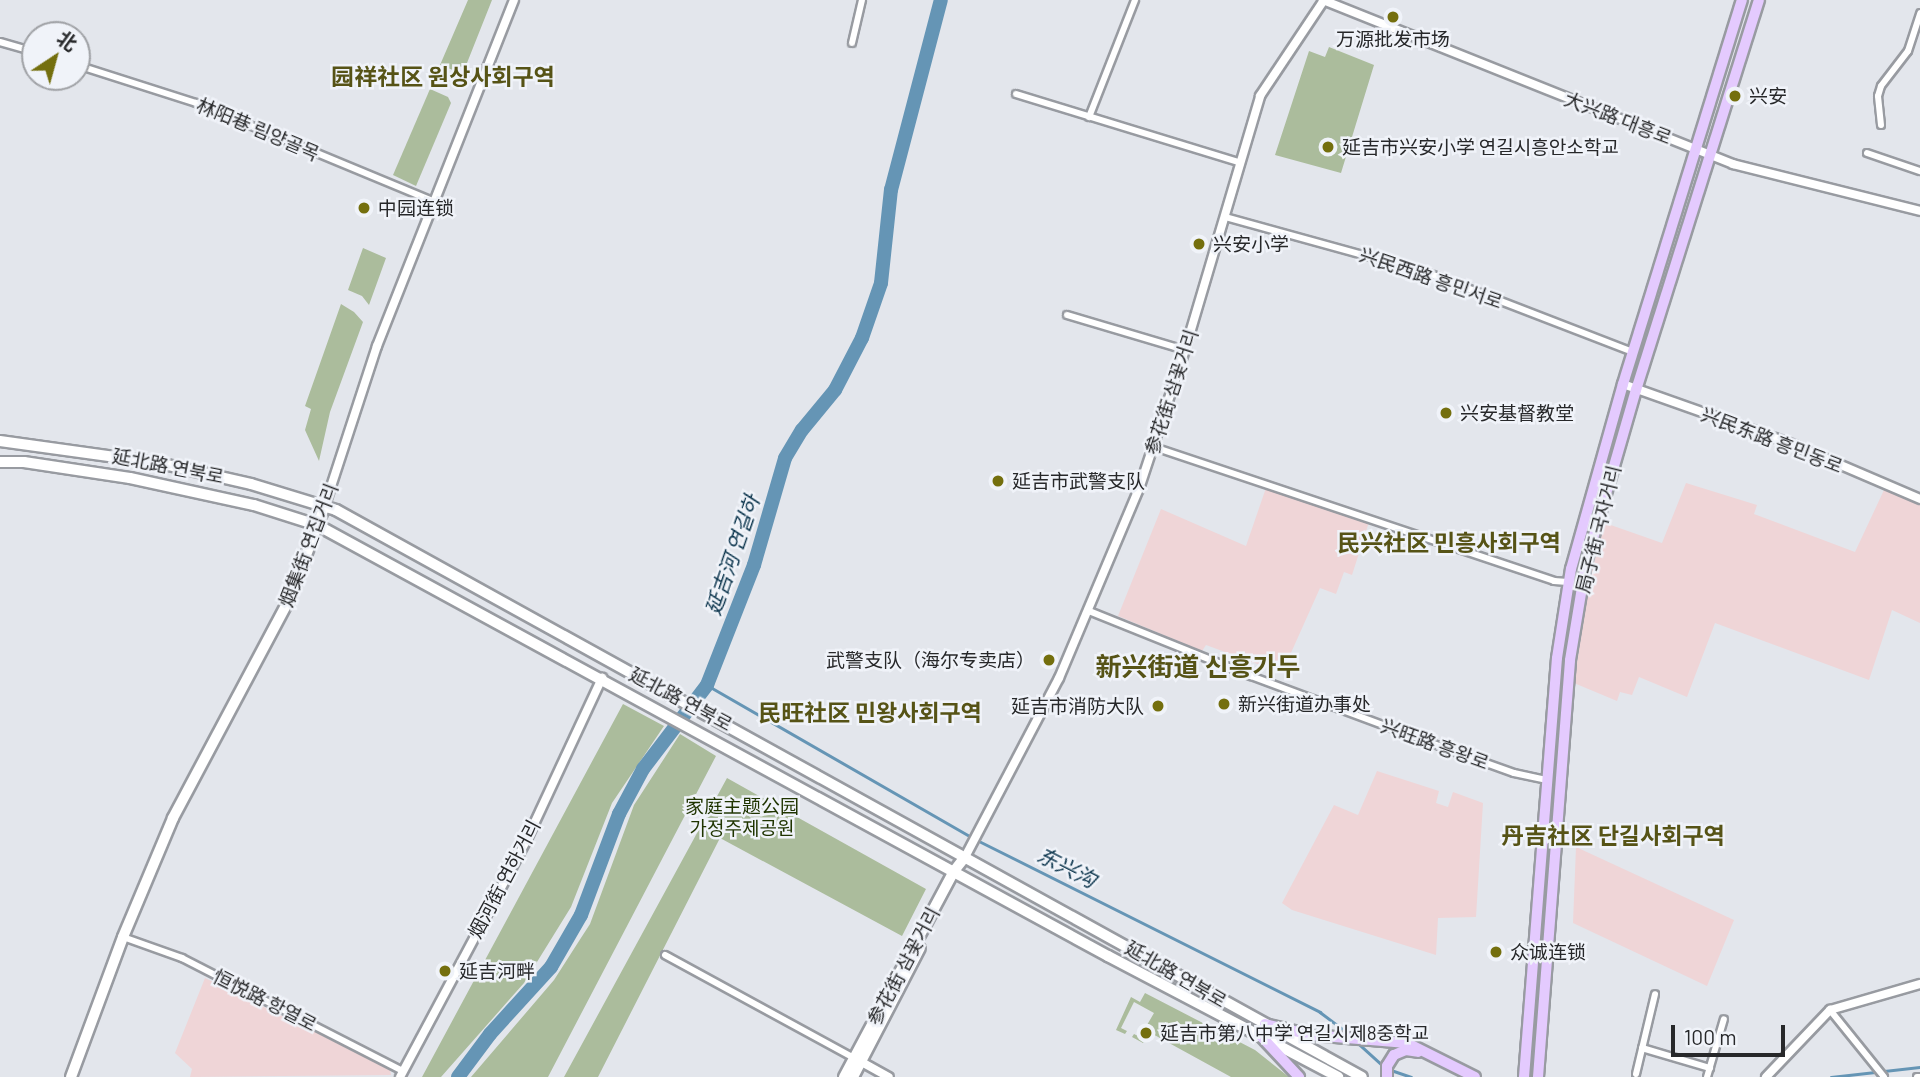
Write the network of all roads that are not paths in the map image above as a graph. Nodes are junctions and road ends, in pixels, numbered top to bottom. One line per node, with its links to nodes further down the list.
1 (514, 0): 20 (street, 烟集街 연집거리)
2 (862, 0): 9 (street)
3 (1135, 0): 13 (street)
4 (1324, 0): 15 (street, 大兴路 대흥로); 18 (street, 参花街 삼꽃거리)
5 (1742, 0): 15 (main road, 局子街 국자거리)
6 (1759, 0): 17 (main road, 局子街 국자거리)
7 (1920, 13): 14 (street)
8 (0, 42): 10 (street)
9 (852, 43)
10 (21, 48)
11 (91, 69): 20 (street, 林阳巷 림양골목)
12 (1016, 94): 13 (street)
13 (1089, 117): 18 (street)
14 (1881, 125)
15 (1698, 150): 17 (street, 大兴路 대흥로); 25 (main road, 局子街 국자거리)
16 (1867, 153): 19 (street)
17 (1711, 155): 21 (street, 大兴路 대흥로); 27 (main road, 局子街 국자거리)
18 (1241, 163): 22 (street, 参花街 삼꽃거리)
19 (1920, 171)
20 (435, 201): 32 (street, 烟集街 연집거리)
21 (1920, 211)
22 (1225, 218): 24 (street, 参花街 삼꽃거리); 25 (street, 兴民西路 흥민서로)
23 (1066, 315): 24 (street)
24 (1185, 350): 29 (street, 参花街 삼꽃거리)
25 (1633, 352): 26 (main road, 局子街 국자거리)
26 (1623, 384): 27 (street, 兴民东路 흥민동로); 34 (main road, 局子街 국자거리)
27 (1636, 390): 31 (street, 兴民东路 흥민동로); 63 (main road, 局子街 국자거리)
28 (0, 441): 32 (main road, 延北路 연북로)
29 (1154, 447): 34 (street); 35 (street, 参花街 삼꽃거리)
30 (0, 462): 33 (main road, 延北路 연북로)
31 (1920, 499)
32 (325, 505): 33 (main road, 烟集街 연집거리); 38 (main road, 延北路 연북로)
33 (317, 525): 36 (main road, 延北路 연북로); 40 (main road, 烟集街 연집거리)
34 (1568, 582): 37 (main road, 局子街 국자거리)
35 (1089, 611): 37 (street, 兴旺路 흥왕로); 38 (street, 参花街 삼꽃거리)
36 (603, 678): 39 (main road, 延北路 연북로); 50 (street, 烟河街 연하거리)
37 (1547, 780): 62 (main road, 局子街 국자거리)
38 (965, 857): 39 (main road, 参花街 삼꽃거리); 46 (main road, 延北路 연북로)
39 (957, 873): 46 (main road, 延北路 연북로); 48 (main road, 参花街 삼꽃거리)
40 (123, 937): 50 (street, 恒悦路 항열로); 52 (main road, 烟集街 연집거리)
41 (665, 955): 48 (street)
42 (1920, 984): 44 (street)
43 (1655, 994): 47 (street)
44 (1830, 1010): 65 (street); 66 (street)
45 (1724, 1018): 49 (street)
46 (1262, 1029): 56 (main road); 57 (main road, 延北路 연북로); 58 (main road, 延北路 연북로); 61 (main road)
47 (1642, 1048): 49 (street); 51 (street)
48 (858, 1060): 53 (main road, 参花街 삼꽃거리); 54 (main road, 参花街 삼꽃거리); 55 (street)
49 (1710, 1068): 64 (street)
50 (402, 1074)
51 (1636, 1074)
52 (71, 1077)
53 (844, 1077)
54 (853, 1077)
55 (889, 1077)
56 (1300, 1077)
57 (1338, 1077)
58 (1362, 1077)
59 (1387, 1077): 60 (main road)
60 (1467, 1077)
61 (1475, 1077)
62 (1524, 1077)
63 (1538, 1077)
64 (1707, 1077)
65 (1766, 1077)
66 (1884, 1077)

